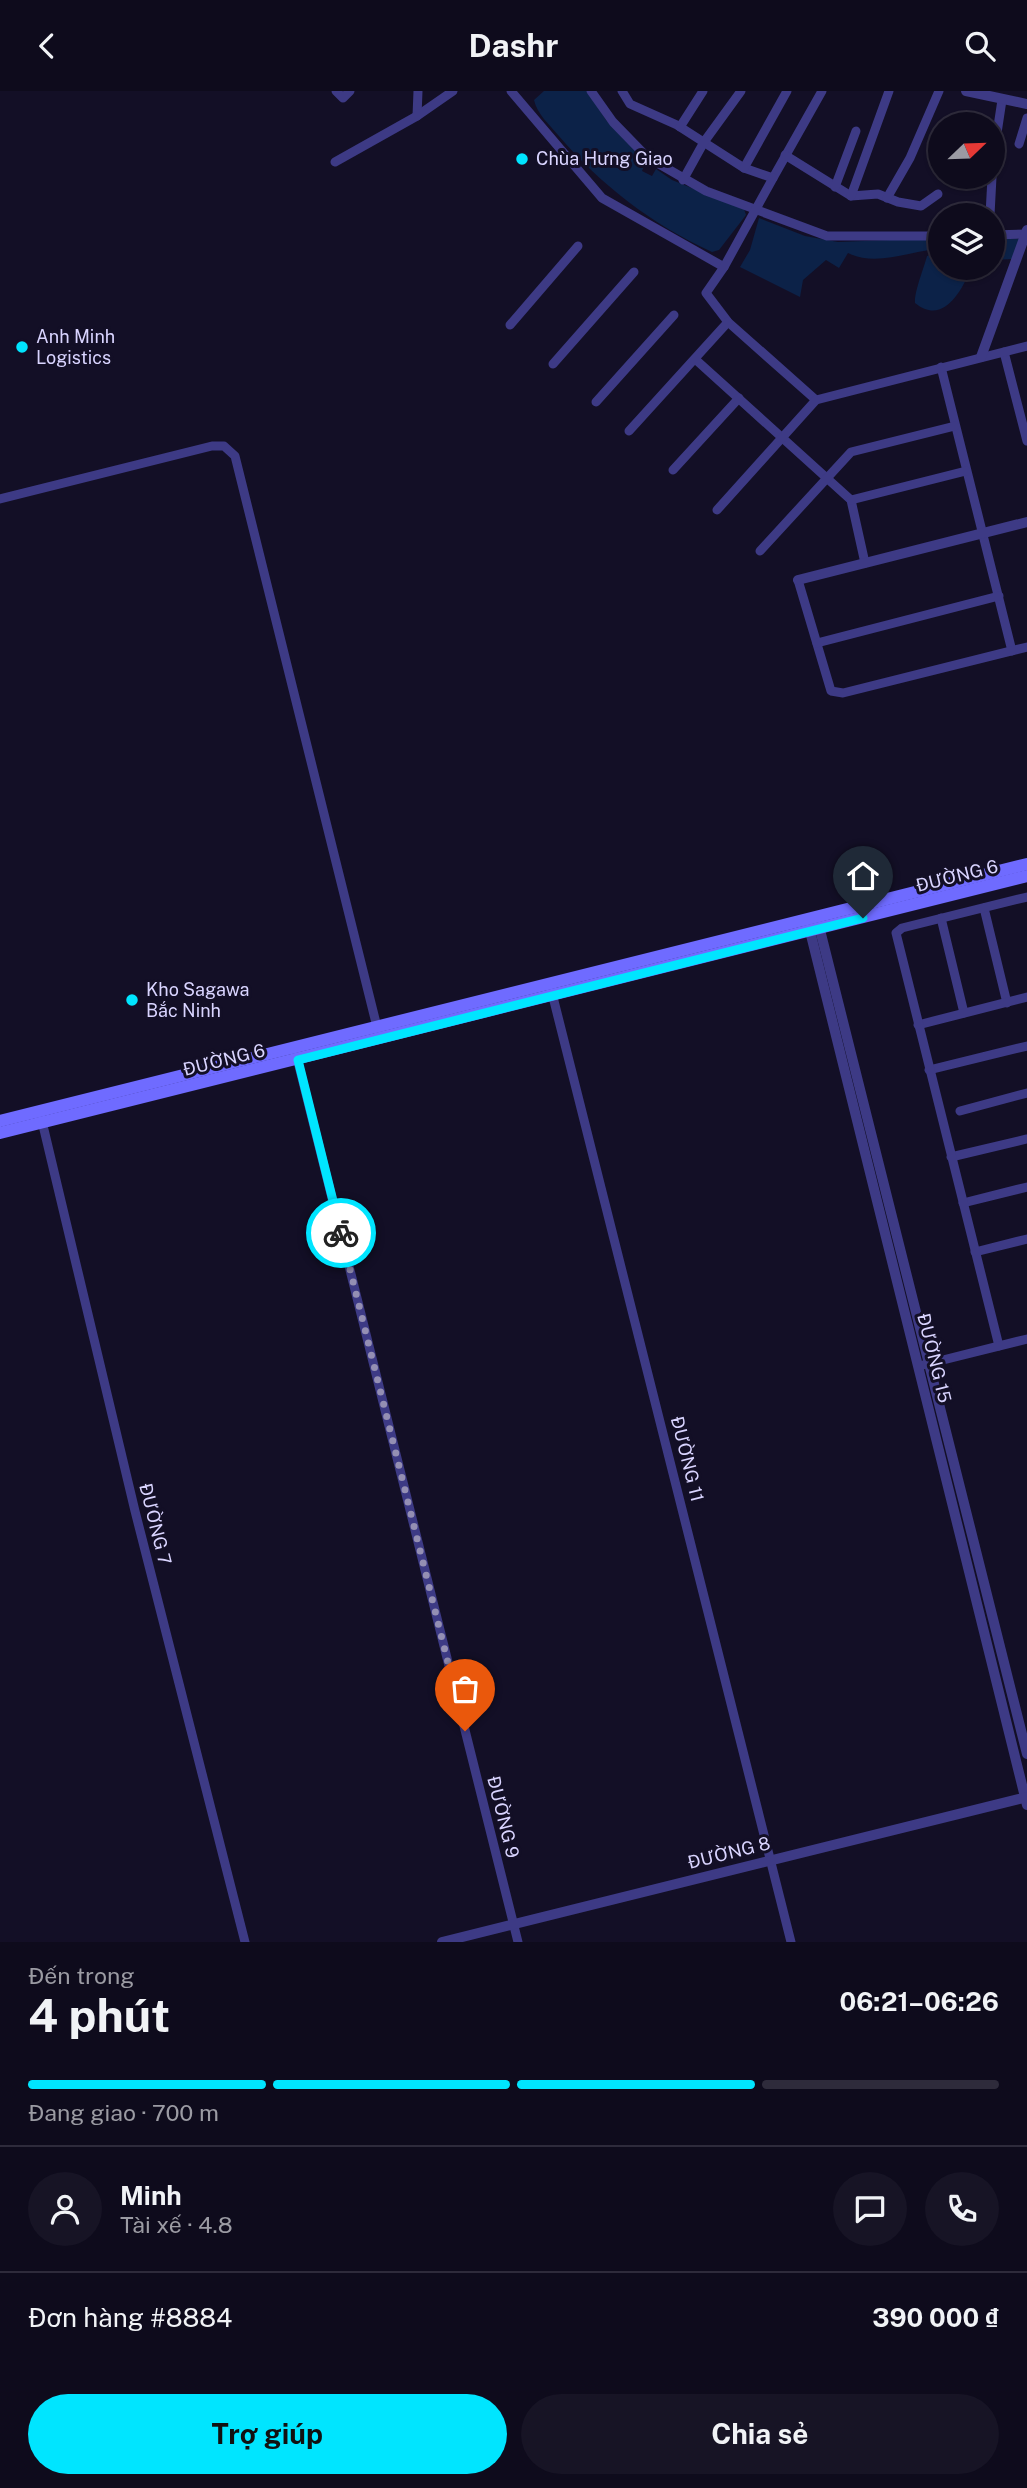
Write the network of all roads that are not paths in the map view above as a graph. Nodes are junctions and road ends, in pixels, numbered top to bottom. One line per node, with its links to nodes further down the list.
1 (336, 91): 2 (street)
2 (350, 91)
3 (418, 91): 18 (street)
4 (453, 91): 18 (street)
5 (511, 91): 38 (street)
6 (591, 91): 28 (street)
7 (622, 91): 20 (street)
8 (703, 91): 20 (street)
9 (741, 91): 22 (street)
10 (787, 91): 26 (street)
11 (822, 91): 24 (street)
12 (889, 91): 31 (street)
13 (939, 91): 32 (street)
14 (966, 91): 15 (street)
15 (1002, 100): 16 (street); 17 (street)
16 (1027, 104)
17 (1000, 112)
18 (417, 116): 25 (street)
19 (1027, 118): 23 (street)
20 (680, 127): 22 (street)
21 (856, 131): 29 (street)
22 (704, 142): 26 (street); 28 (street)
23 (1018, 144)
24 (785, 155): 27 (street); 29 (street)
25 (335, 162)
26 (744, 168): 27 (street)
27 (773, 178): 33 (street)
28 (683, 180): 33 (street)
29 (835, 187): 31 (street)
30 (937, 194): 32 (street)
31 (851, 196): 32 (street)
32 (887, 198)
33 (755, 211): 36 (street); 38 (street)
34 (1027, 233): 35 (street); 45 (street)
35 (1005, 234)
36 (928, 236)
37 (579, 246): 42 (street)
38 (724, 267): 41 (street)
39 (634, 272): 47 (street)
40 (674, 315): 51 (street)
41 (728, 322): 46 (street); 50 (street)
42 (510, 325)
43 (1027, 346): 44 (street)
44 (1004, 352): 45 (street); 55 (street)
45 (981, 357): 48 (street)
46 (695, 359): 49 (street); 53 (street)
47 (553, 364)
48 (941, 367): 50 (street); 52 (street)
49 (739, 398): 54 (street); 56 (street)
50 (816, 400): 54 (street)
51 (596, 402)
52 (955, 426): 57 (street); 58 (street)
53 (629, 431)
54 (782, 438): 58 (street); 61 (street)
55 (1027, 441)
56 (673, 470)
57 (966, 471): 60 (street); 63 (street)
58 (827, 478): 60 (street); 64 (street)
59 (0, 499): 82 (street)
60 (850, 500): 65 (street)
61 (717, 510)
62 (1027, 522): 63 (street)
63 (983, 533): 65 (street); 67 (street)
64 (760, 551)
65 (865, 563): 66 (street)
66 (798, 580): 68 (street)
67 (999, 596): 68 (street); 70 (street)
68 (817, 643): 70 (street)
69 (1027, 647): 70 (street)
70 (1012, 651)
71 (1027, 864): 76 (main road, ĐƯỜNG 6)
72 (1027, 876): 76 (main road, ĐƯỜNG 6)
73 (1027, 897): 74 (street)
74 (984, 908): 75 (street); 79 (street)
75 (942, 918): 80 (street); 81 (street)
76 (814, 924): 77 (main road, ĐƯỜNG 6); 99 (street, ĐƯỜNG 15)
77 (551, 989): 82 (main road, ĐƯỜNG 6); 102 (street, ĐƯỜNG 11)
78 (1027, 997): 79 (street)
79 (1007, 1003): 80 (street)
80 (964, 1013): 81 (street)
81 (918, 1025): 85 (street)
82 (378, 1033): 84 (main road, ĐƯỜNG 6)
83 (1027, 1046): 85 (street)
84 (296, 1054): 88 (main road, ĐƯỜNG 6); 103 (street, ĐƯỜNG 9)
85 (929, 1070): 92 (street)
86 (1027, 1093): 87 (street)
87 (960, 1111)
88 (41, 1117): 89 (main road, ĐƯỜNG 6); 90 (main road, ĐƯỜNG 6); 104 (street, ĐƯỜNG 7)
89 (0, 1121)
90 (0, 1133)
91 (1027, 1139): 92 (street)
92 (951, 1157): 94 (street)
93 (1027, 1187): 94 (street)
94 (963, 1203): 96 (street)
95 (1027, 1238): 96 (street)
96 (975, 1252): 98 (street)
97 (1027, 1339): 98 (street)
98 (999, 1346): 99 (street)
99 (924, 1365): 100 (street, ĐƯỜNG 15); 101 (street, ĐƯỜNG 15)
100 (1027, 1754)
101 (1027, 1798): 102 (street, ĐƯỜNG 8)
102 (770, 1861): 103 (street, ĐƯỜNG 8); 107 (street, ĐƯỜNG 11)
103 (514, 1925): 105 (street, ĐƯỜNG 8); 106 (street, ĐƯỜNG 9)
104 (245, 1942)
105 (442, 1942)
106 (518, 1942)
107 (791, 1942)

